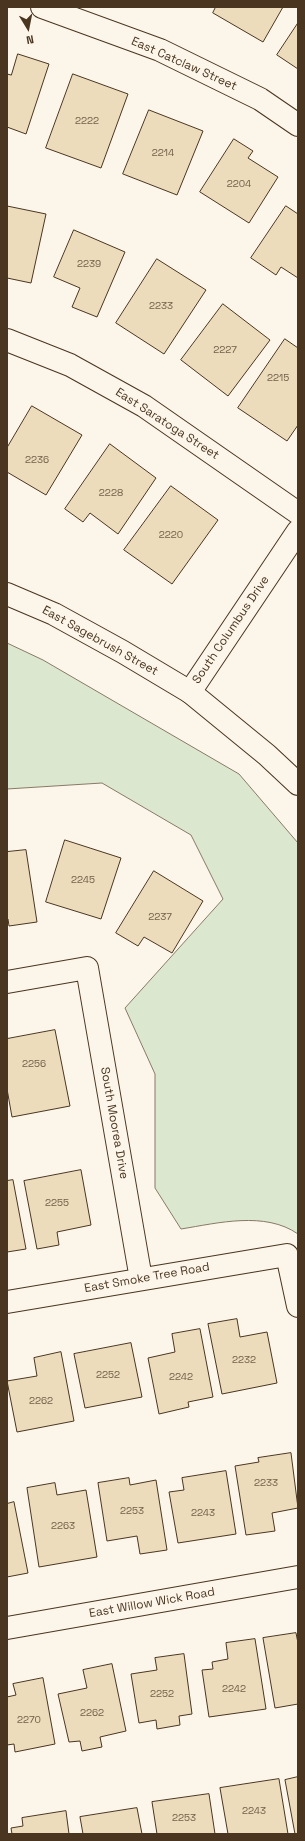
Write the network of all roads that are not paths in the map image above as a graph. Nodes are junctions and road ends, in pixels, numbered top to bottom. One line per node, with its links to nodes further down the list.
1 (42, 7): 2 (street, East Catclaw Street)
2 (298, 125)
3 (7, 340): 4 (street, East Saratoga Street)
4 (298, 513)
5 (298, 531): 7 (street, South Columbus Drive)
6 (7, 594): 7 (street, East Sagebrush Street)
7 (190, 692): 8 (street, South Columbus Drive)
8 (298, 784)
9 (7, 982): 10 (street, South Moorea Drive)
10 (141, 1279): 11 (street, East Smoke Tree Road); 12 (street, East Smoke Tree Road)
11 (7, 1302)
12 (298, 1306)
13 (298, 1577): 14 (street, East Willow Wick Road)
14 (7, 1628)

